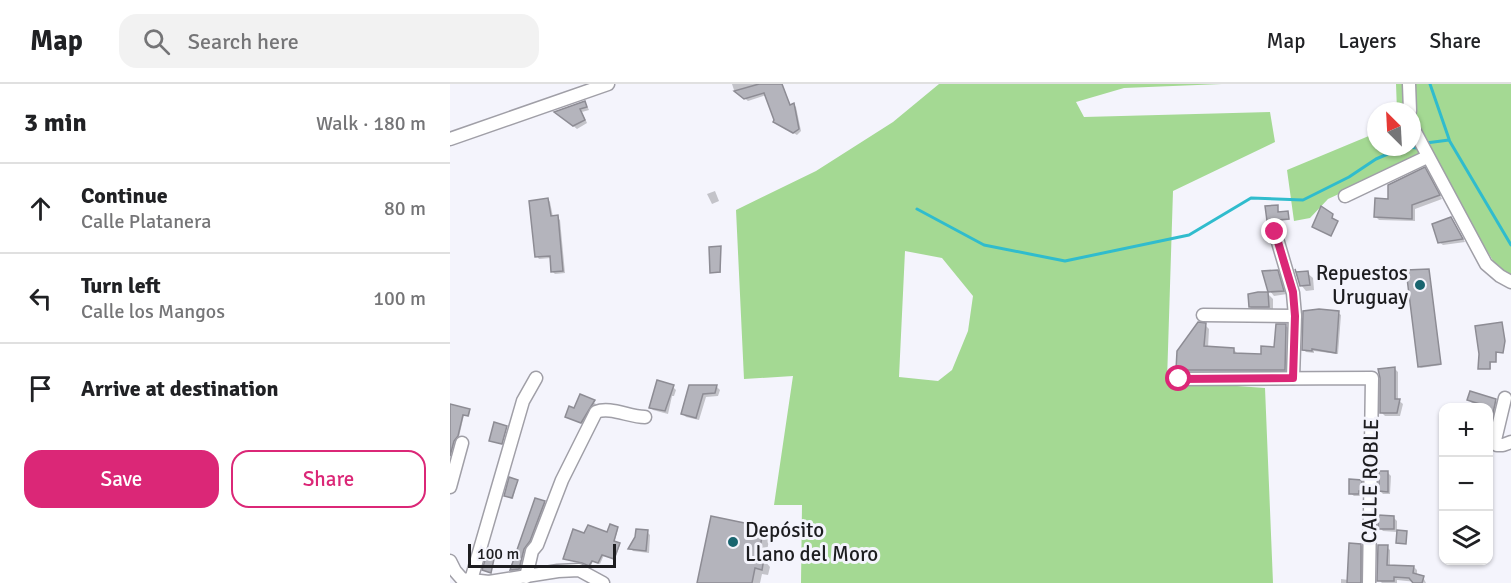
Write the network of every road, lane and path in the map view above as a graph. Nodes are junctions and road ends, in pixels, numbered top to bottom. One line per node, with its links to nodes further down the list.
1 (608, 84): 4 (street)
2 (1409, 84): 3 (street)
3 (1410, 102)
4 (450, 139)
5 (1421, 145): 6 (street)
6 (1427, 157): 7 (street); 9 (street)
7 (1345, 196)
8 (1275, 232): 11 (street)
9 (1511, 282)
10 (1203, 315): 11 (street)
11 (1295, 316): 13 (street)
12 (536, 378): 22 (street)
13 (1293, 378): 14 (street); 24 (street, CALLE ROBLE)
14 (1179, 379)
15 (1505, 398): 17 (street)
16 (645, 417): 21 (street)
17 (1511, 442)
18 (462, 443): 19 (street)
19 (450, 487)
20 (450, 561): 22 (street)
21 (525, 577): 22 (street); 23 (street)
22 (471, 580)
23 (603, 583)
24 (1369, 583)

